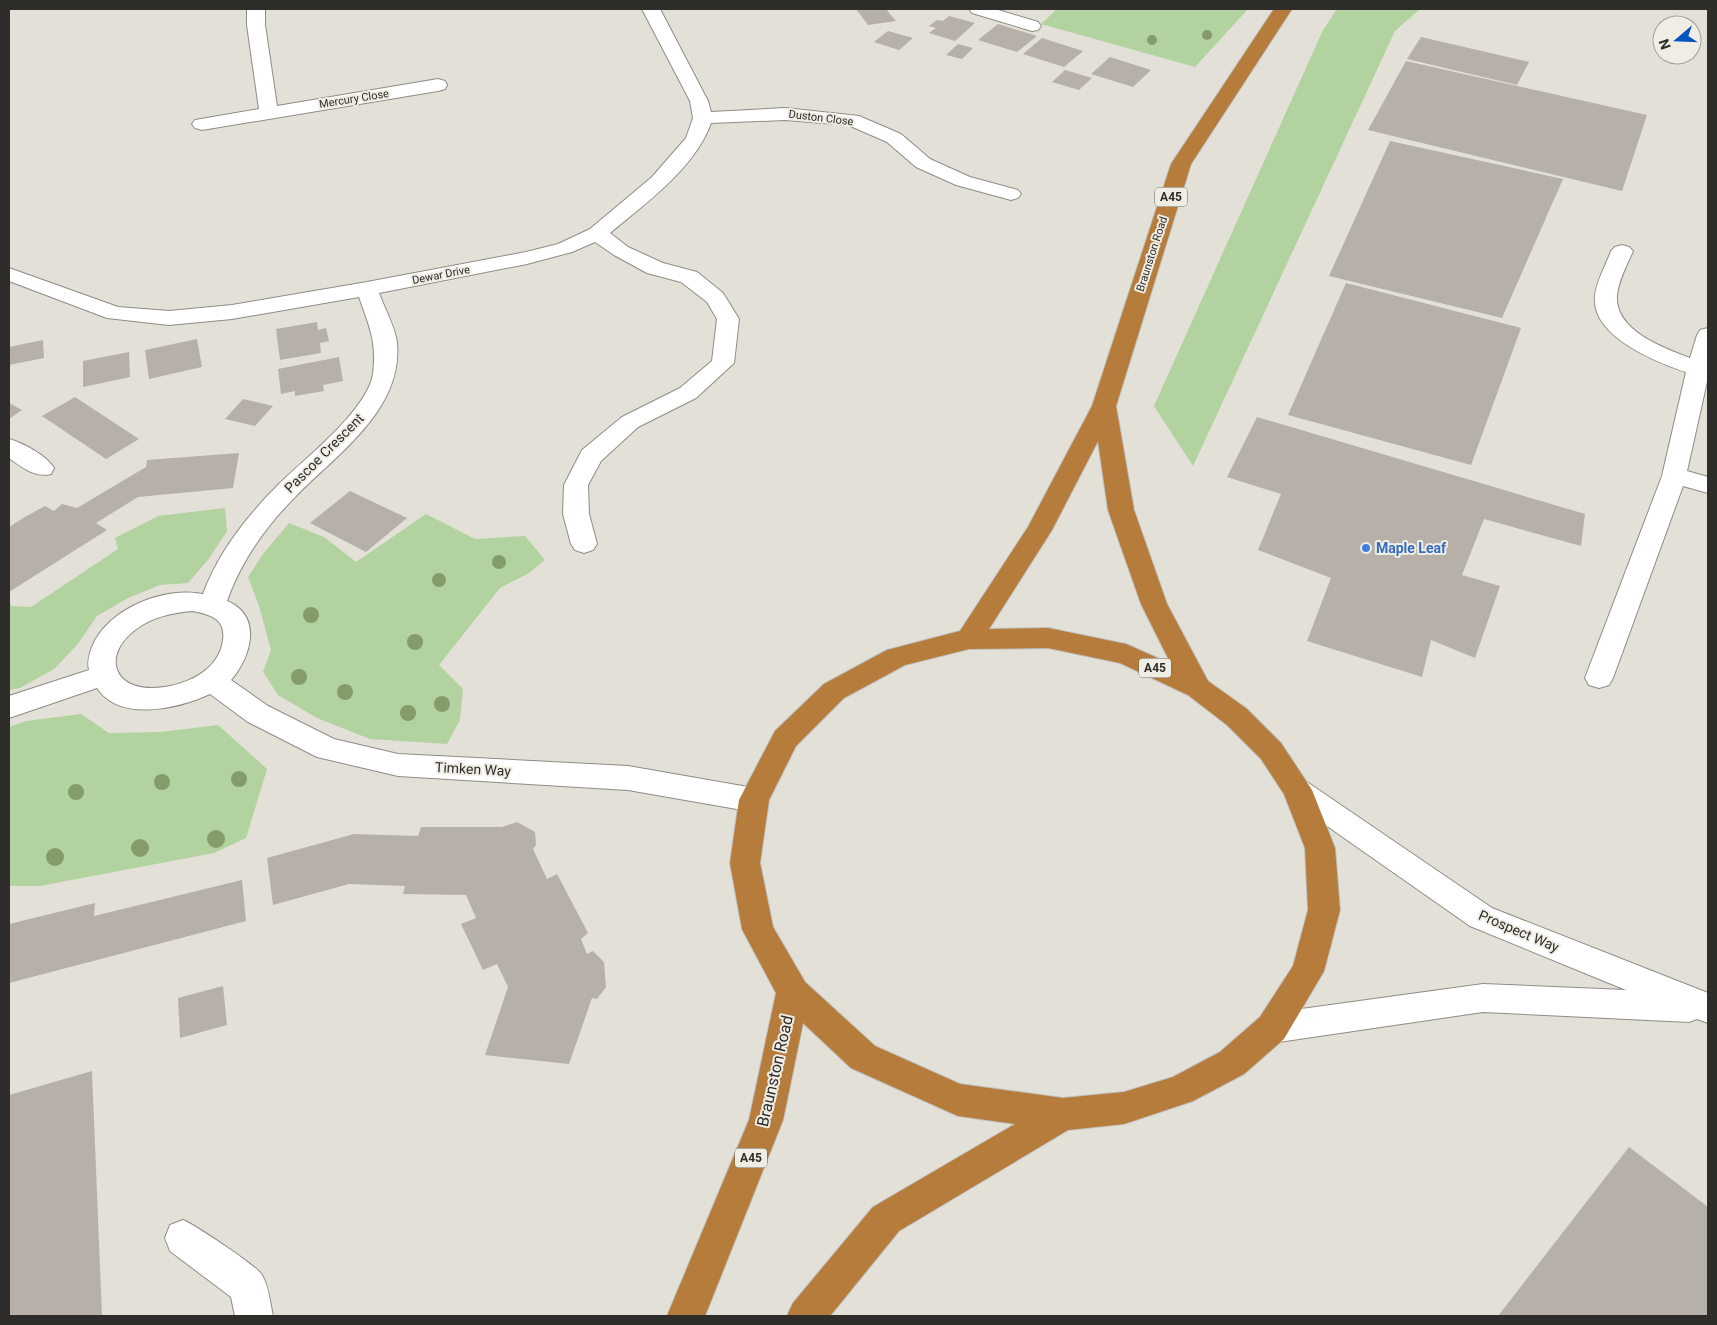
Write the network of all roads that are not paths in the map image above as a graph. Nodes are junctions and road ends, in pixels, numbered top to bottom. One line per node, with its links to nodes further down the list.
1 (256, 9): 7 (street)
2 (651, 9): 8 (street)
3 (978, 9): 5 (street)
4 (1283, 9): 17 (highway, Braunston Road / A45)
5 (1032, 26)
6 (438, 85): 7 (street, Mercury Close)
7 (269, 113): 9 (street, Mercury Close)
8 (703, 118): 10 (street, Duston Close); 11 (street, Dewar Drive)
9 (202, 124)
10 (1010, 194)
11 (597, 233): 14 (street, Dewar Drive); 22 (street)
12 (1622, 251): 16 (street)
13 (9, 274): 14 (street, Dewar Drive)
14 (367, 289): 23 (street, Pascoe Crescent)
15 (1708, 335): 16 (street)
16 (1698, 368): 20 (street)
17 (1104, 406): 24 (highway, Braunston Road / A45); 28 (highway, Braunston Road / A45)
18 (9, 447): 19 (street)
19 (42, 468)
20 (1674, 476): 21 (street); 26 (street)
21 (1708, 485)
22 (584, 544)
23 (213, 604): 25 (street); 27 (street)
24 (969, 639): 28 (highway, A45); 31 (highway, A45)
25 (102, 676): 27 (street); 29 (street)
26 (1599, 678)
27 (211, 680): 31 (street, Timken Way)
28 (1198, 688): 30 (highway, A45)
29 (9, 706)
30 (1297, 790): 33 (street, Prospect Way); 34 (highway, A45)
31 (754, 800): 32 (highway, A45)
32 (793, 992): 35 (highway); 38 (highway, Braunston Road / A45)
33 (1708, 1008): 34 (street, Prospect Way)
34 (1272, 1028): 35 (highway, A45)
35 (1063, 1114): 39 (highway, A45)
36 (184, 1238): 37 (street)
37 (254, 1316)
38 (686, 1316)
39 (806, 1316)

